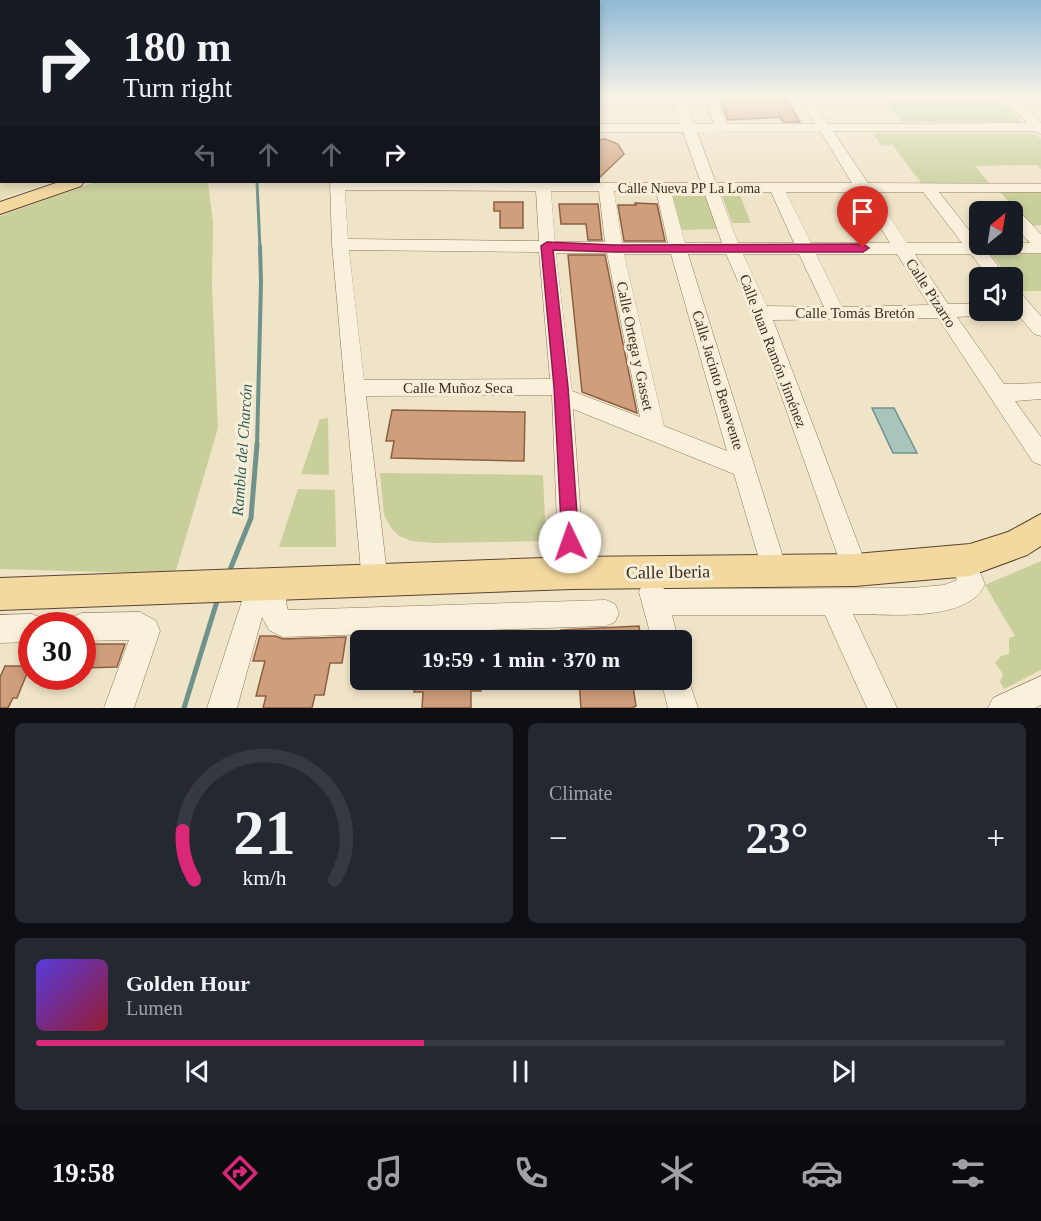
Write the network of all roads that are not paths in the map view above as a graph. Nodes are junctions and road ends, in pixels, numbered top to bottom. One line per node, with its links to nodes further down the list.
1 (690, 131): 10 (street, Calle Juan Ramón Jiménez)
2 (827, 131): 12 (street, Calle Pizarro)
3 (72, 183): 15 (main road)
4 (337, 184): 5 (street, Calle Nueva PP La Loma); 18 (street)
5 (543, 184): 6 (street, Calle Nueva PP La Loma); 19 (street)
6 (606, 188): 7 (street, Calle Nueva PP La Loma); 22 (street, Calle Ortega y Gasset)
7 (663, 188): 10 (street, Calle Nueva PP La Loma); 25 (street, Calle Jacinto Benavente)
8 (928, 188): 9 (street, Calle Nueva PP La Loma); 12 (street, Calle Nueva PP La Loma); 17 (street)
9 (990, 188): 13 (street, Calle Nueva PP La Loma); 14 (street)
10 (711, 189): 11 (street, Calle Nueva PP La Loma); 26 (street, Calle Juan Ramón Jiménez)
11 (777, 189): 12 (street, Calle Nueva PP La Loma); 23 (street)
12 (864, 189): 24 (street, Calle Pizarro)
13 (1041, 189)
14 (1002, 201)
15 (0, 208)
16 (1023, 225): 20 (street)
17 (969, 239)
18 (340, 244): 19 (street); 36 (street)
19 (547, 246): 22 (street); 37 (street)
20 (1041, 246): 21 (street)
21 (1023, 247)
22 (614, 248): 25 (street); 40 (street, Calle Ortega y Gasset)
23 (805, 248): 24 (street); 26 (street); 34 (street)
24 (902, 248): 27 (street); 32 (street, Calle Pizarro)
25 (678, 249): 26 (street); 42 (street, Calle Jacinto Benavente)
26 (732, 249): 31 (street, Calle Juan Ramón Jiménez)
27 (969, 249)
28 (982, 255): 29 (street)
29 (991, 267)
30 (969, 311): 32 (street, Calle Tomás Bretón)
31 (761, 312): 34 (street, Calle Tomás Bretón); 46 (street, Calle Juan Ramón Jiménez)
32 (944, 312): 34 (street, Calle Tomás Bretón); 39 (street, Calle Pizarro)
33 (1023, 313): 35 (street)
34 (836, 314)
35 (1041, 329)
36 (355, 388): 37 (street, Calle Muñoz Seca); 49 (street)
37 (561, 391): 40 (street); 48 (street)
38 (1041, 391): 39 (street)
39 (998, 393): 41 (street, Calle Pizarro)
40 (654, 432): 42 (street)
41 (1041, 455)
42 (746, 468): 45 (street, Calle Jacinto Benavente)
43 (1041, 530): 44 (main road, Calle Iberia)
44 (962, 561): 46 (main road, Calle Iberia); 52 (street)
45 (774, 570): 46 (main road, Calle Iberia); 47 (main road, Calle Iberia)
46 (855, 570)
47 (647, 572): 48 (main road, Calle Iberia); 53 (street)
48 (572, 573): 49 (main road, Calle Iberia)
49 (375, 582): 50 (main road, Calle Iberia)
50 (260, 593): 51 (main road, Calle Iberia); 54 (street); 62 (street)
51 (0, 594)
52 (832, 600): 53 (street); 64 (street)
53 (655, 602): 58 (street)
54 (606, 614)
55 (96, 627): 61 (street)
56 (18, 628): 57 (street)
57 (0, 629)
58 (662, 630)
59 (678, 690): 63 (street)
60 (1041, 690): 65 (street)
61 (119, 708)
62 (222, 708)
63 (683, 708)
64 (882, 708)
65 (1003, 708)

